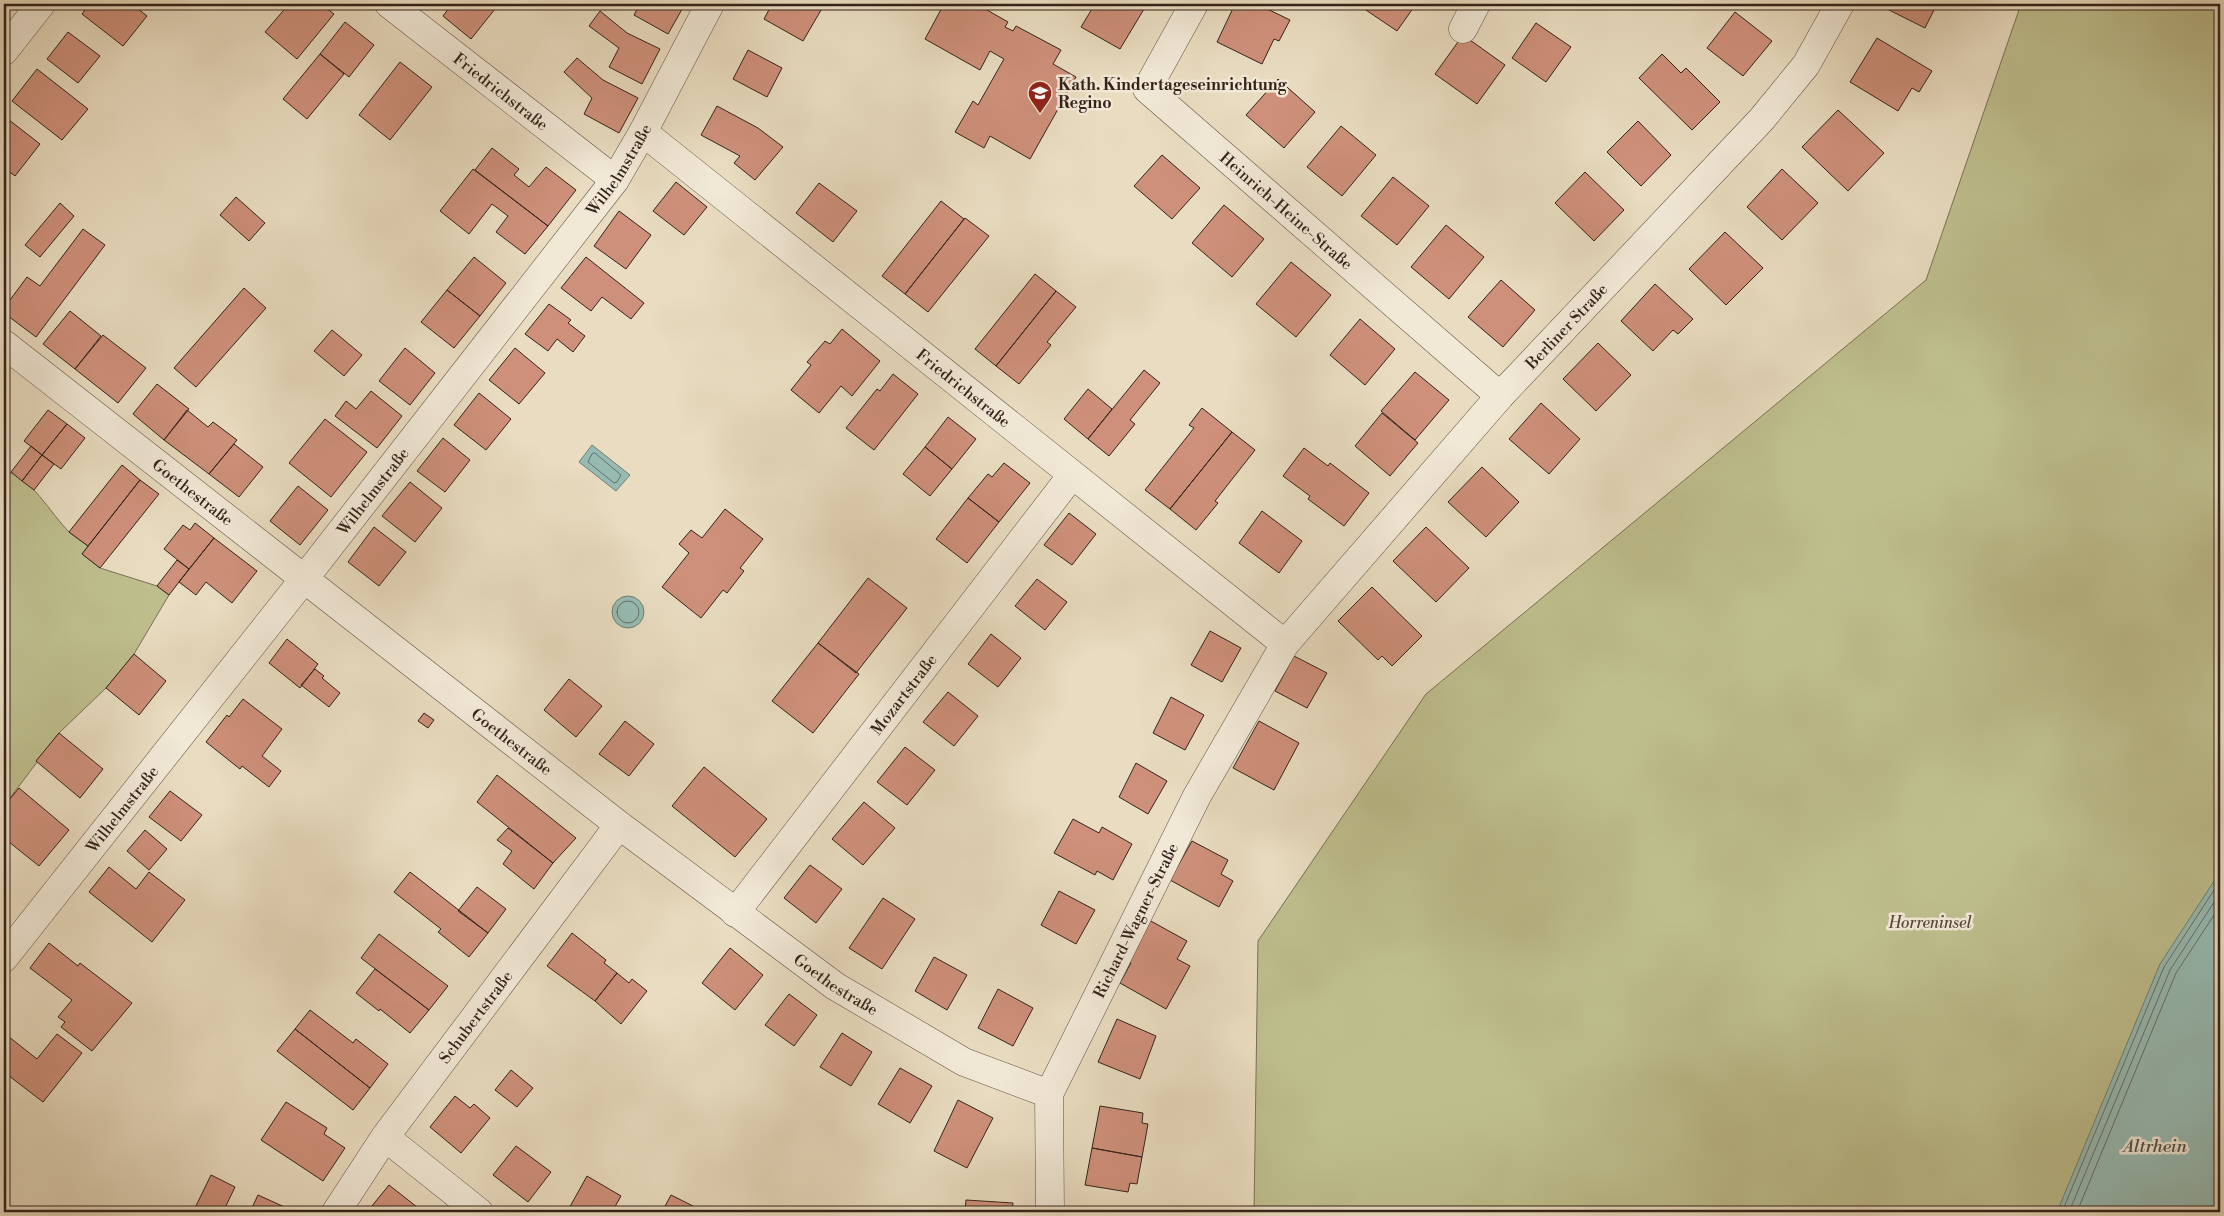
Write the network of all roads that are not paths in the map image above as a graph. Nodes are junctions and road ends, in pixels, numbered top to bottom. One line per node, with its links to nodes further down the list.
1 (41, 4): 8 (street)
2 (389, 4): 10 (street, Friedrichstraße)
3 (710, 4): 9 (street, Wilhelmstraße)
4 (1194, 4): 12 (street, Heinrich-Heine-Straße)
5 (1476, 4): 7 (street)
6 (1840, 4): 12 (street, Berliner Straße)
7 (1463, 28)
8 (4, 51)
9 (643, 132): 10 (street, Wilhelmstraße); 13 (street, Friedrichstraße)
10 (615, 180): 14 (street, Wilhelmstraße)
11 (4, 344): 14 (street, Goethestraße)
12 (1500, 396): 15 (street, Berliner Straße)
13 (1072, 475): 15 (street, Friedrichstraße); 17 (street, Mozartstraße)
14 (304, 579): 16 (street, Goethestraße); 18 (street, Wilhelmstraße)
15 (1285, 644): 19 (street, Richard-Wagner-Straße)
16 (619, 825): 17 (street, Goethestraße); 20 (street, Schubertstraße)
17 (735, 913): 19 (street, Goethestraße)
18 (4, 958)
19 (1049, 1094): 23 (street, Richard-Wagner-Straße)
20 (385, 1137): 21 (street, Schubertstraße); 22 (street)
21 (336, 1212)
22 (479, 1212)
23 (1050, 1212)

